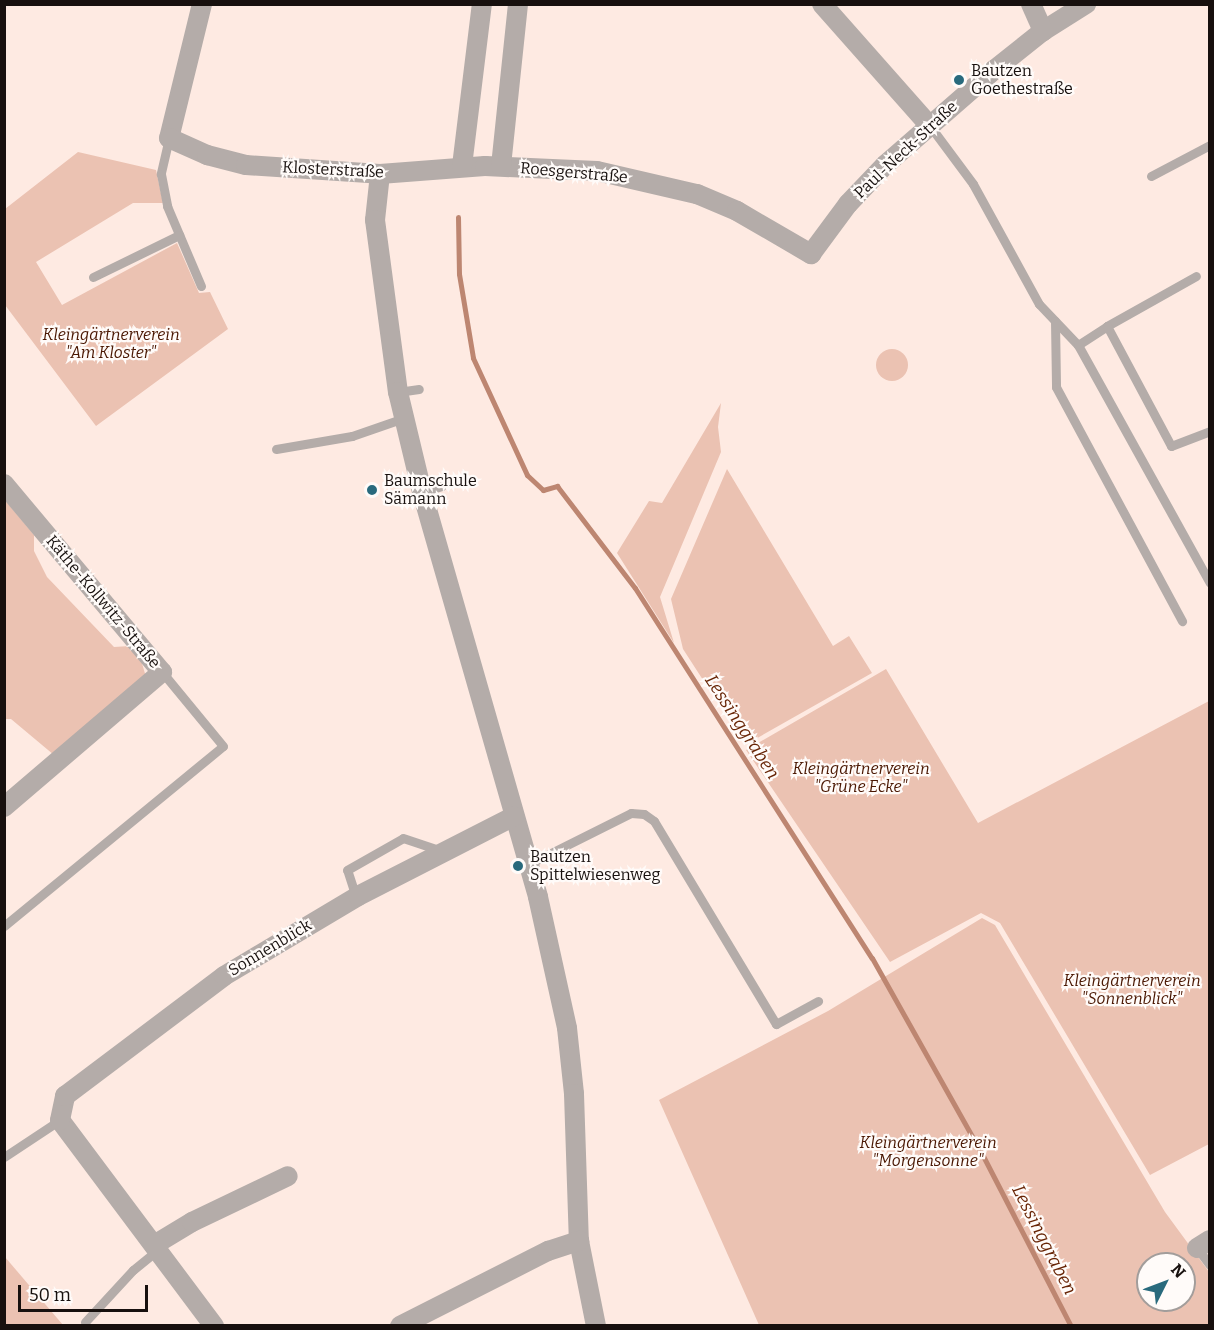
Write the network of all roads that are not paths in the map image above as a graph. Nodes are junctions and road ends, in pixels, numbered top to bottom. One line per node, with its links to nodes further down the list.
1 (202, 4): 9 (street)
2 (482, 4): 11 (street)
3 (518, 4): 12 (street)
4 (822, 4): 8 (street)
5 (1031, 4): 7 (street)
6 (1078, 9): 7 (street, Paul-Neck-Straße)
7 (1043, 31): 8 (street, Paul-Neck-Straße)
8 (930, 126): 16 (street, Paul-Neck-Straße); 20 (lane)
9 (169, 138): 13 (street, Klosterstraße); 15 (lane)
10 (1209, 145): 14 (lane)
11 (462, 166): 12 (street, Klosterstraße); 13 (street, Klosterstraße)
12 (501, 166): 16 (street, Roesgerstraße)
13 (380, 174): 24 (street)
14 (1150, 176)
15 (179, 235): 18 (lane); 19 (lane)
16 (811, 254)
17 (1196, 276): 21 (lane)
18 (93, 277)
19 (201, 286)
20 (1055, 321): 22 (lane); 32 (lane)
21 (1107, 326): 22 (lane); 26 (lane)
22 (1078, 345): 31 (lane)
23 (418, 389): 24 (lane)
24 (398, 392): 25 (street)
25 (404, 418): 27 (lane); 30 (street)
26 (1209, 431)
27 (276, 449)
28 (4, 484): 33 (street, Käthe-Kollwitz-Straße)
29 (442, 486): 30 (lane)
30 (422, 492): 35 (street)
31 (1209, 583)
32 (1182, 621)
33 (162, 672): 34 (street, Käthe-Kollwitz-Straße); 39 (lane)
34 (4, 807)
35 (514, 816): 36 (street, Sonnenblick); 37 (street)
36 (444, 851): 38 (street, Sonnenblick); 38 (lane)
37 (529, 864): 40 (lane); 44 (street)
38 (356, 897): 41 (street, Sonnenblick)
39 (4, 926)
40 (818, 1001)
41 (60, 1120): 42 (lane); 46 (street)
42 (4, 1157)
43 (288, 1176): 46 (street)
44 (579, 1241): 50 (street); 51 (street)
45 (1203, 1244): 47 (lane)
46 (156, 1247): 48 (lane); 49 (street)
47 (1209, 1265)
48 (85, 1322)
49 (214, 1326)
50 (400, 1326)
51 (596, 1326)

